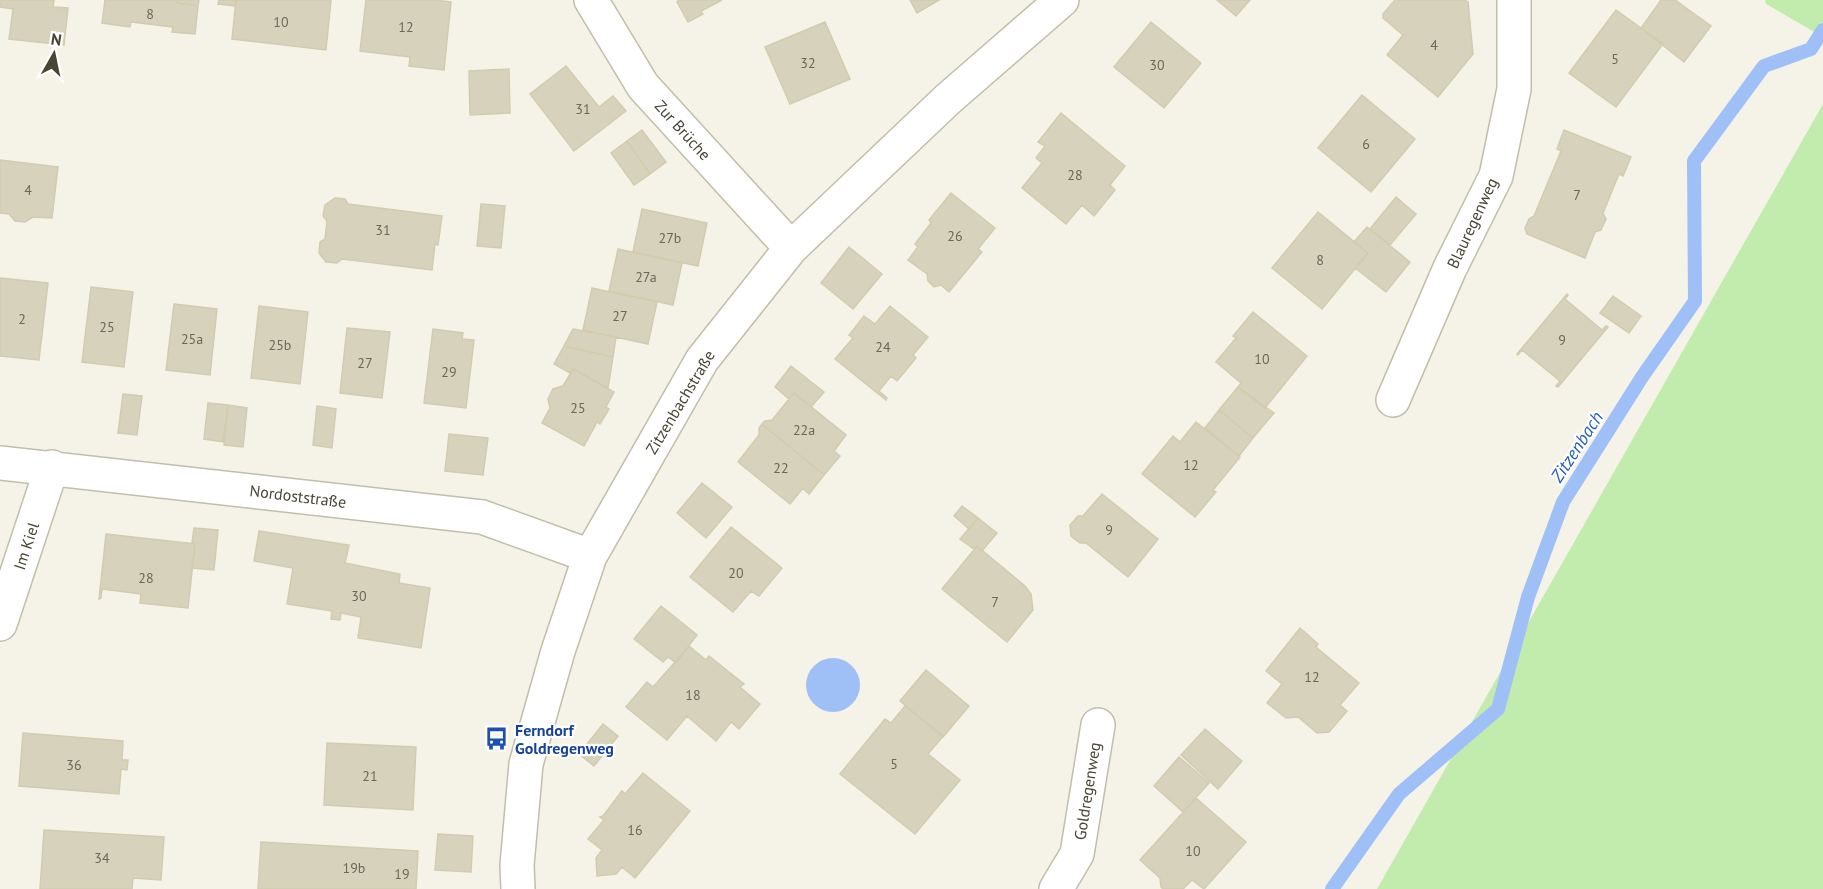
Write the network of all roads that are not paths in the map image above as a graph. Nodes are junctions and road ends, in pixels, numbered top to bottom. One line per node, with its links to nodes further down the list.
1 (591, 0): 4 (street, Zur Brüche)
2 (1062, 0): 4 (street, Zitzenbachstraße)
3 (1514, 0): 5 (street, Blauregenweg)
4 (790, 248): 8 (street, Zitzenbachstraße)
5 (1393, 400)
6 (0, 463): 7 (street, Nordoststraße)
7 (52, 467): 8 (street, Nordoststraße); 9 (street, Im Kiel)
8 (590, 556): 11 (street, Zitzenbachstraße)
9 (0, 624)
10 (1098, 724): 12 (street, Goldregenweg)
11 (518, 889)
12 (1056, 889)

